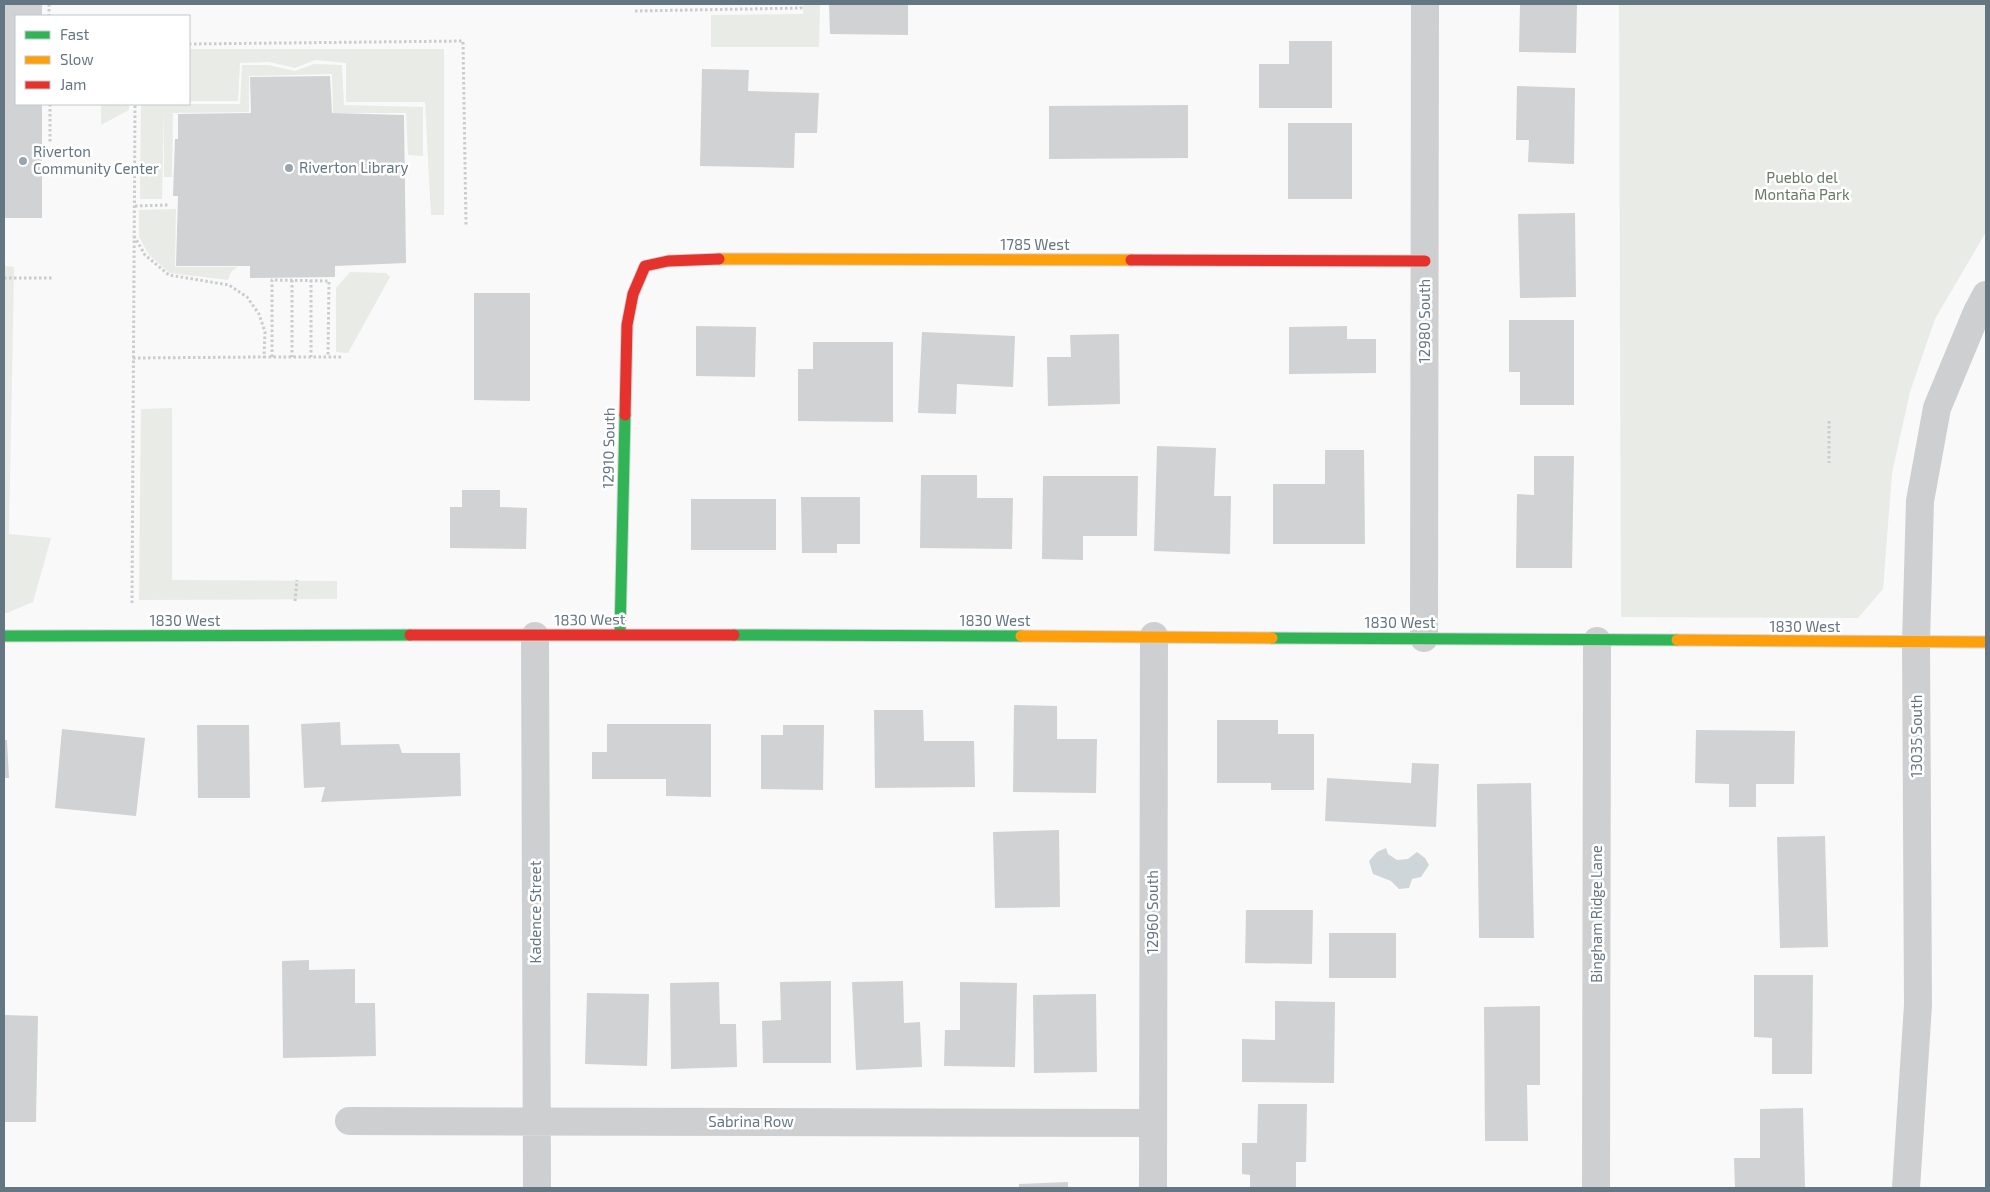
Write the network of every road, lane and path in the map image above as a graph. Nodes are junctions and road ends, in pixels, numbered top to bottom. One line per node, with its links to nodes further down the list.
1 (800, 4): 3 (path)
2 (1425, 4): 12 (street, 12980 South)
3 (635, 11)
4 (190, 44): 10 (path)
5 (50, 105): 7 (path)
6 (135, 105): 8 (path)
7 (50, 144)
8 (135, 206): 9 (path); 11 (path)
9 (168, 206)
10 (466, 225)
11 (134, 235): 19 (path); 25 (path)
12 (1425, 262): 13 (street, 1785 West); 35 (street, 12980 South)
13 (645, 266): 31 (street, 12910 South)
14 (4, 278): 15 (path)
15 (52, 278)
16 (292, 280): 17 (path); 20 (path); 21 (path)
17 (311, 280): 22 (path); 23 (path)
18 (1986, 295): 37 (street, 13035 South)
19 (264, 357): 20 (path); 25 (path)
20 (272, 357): 21 (path)
21 (292, 357): 22 (path)
22 (311, 357): 23 (path)
23 (328, 357): 24 (path)
24 (342, 357)
25 (133, 358): 29 (path)
26 (1829, 420): 27 (path)
27 (1829, 463)
28 (297, 580): 30 (path)
29 (132, 606)
30 (295, 606)
31 (620, 634): 33 (street, 1830 West); 34 (street, 1830 West)
32 (4, 636): 33 (street, 1830 West)
33 (535, 636): 40 (street, Kadence Street)
34 (1154, 636): 35 (street, 1830 West); 41 (street, 12960 South)
35 (1424, 638): 36 (street, 1830 West)
36 (1597, 641): 37 (street, 1830 West); 44 (street, Bingham Ridge Lane)
37 (1916, 642): 38 (street, 1830 West); 45 (street, 13035 South)
38 (1986, 642)
39 (349, 1121): 40 (street, Sabrina Row)
40 (536, 1122): 41 (street, Sabrina Row); 42 (street, Kadence Street)
41 (1153, 1123): 43 (street, 12960 South)
42 (536, 1188)
43 (1153, 1188)
44 (1596, 1188)
45 (1906, 1188)

